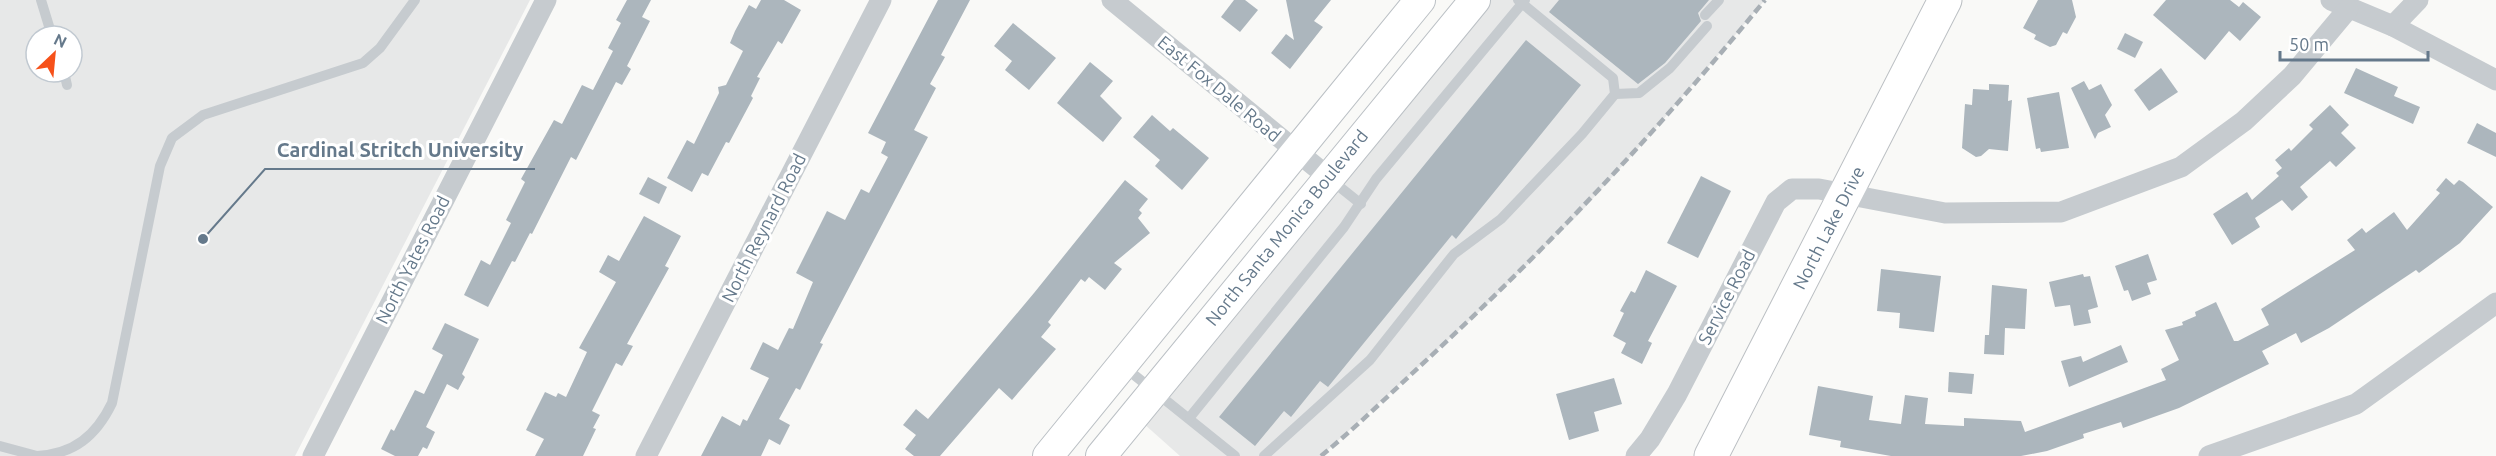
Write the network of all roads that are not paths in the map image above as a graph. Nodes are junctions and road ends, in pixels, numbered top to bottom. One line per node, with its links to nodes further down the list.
1 (41, 0): 13 (lane)
2 (415, 0): 26 (lane)
3 (546, 0): 27 (street, North Yates Road)
4 (881, 0): 28 (street, North Reynard Road)
5 (1112, 0): 17 (street, East Fox Dale Road)
6 (1420, 0): 17 (street)
7 (1475, 0): 18 (street, North Santa Monica Boulevard)
8 (1719, 0): 16 (lane)
9 (1945, 0): 19 (main road, North Lake Drive)
10 (2418, 0): 14 (street)
11 (1522, 1): 16 (lane); 20 (lane)
12 (2340, 4): 14 (street); 19 (street, Service Road)
13 (48, 24)
14 (2393, 26): 15 (street)
15 (2496, 80)
16 (1615, 94): 32 (lane)
17 (1296, 153): 18 (street, East Fox Dale Road); 22 (street)
18 (1328, 177): 20 (lane); 23 (street, North Santa Monica Boulevard)
19 (1846, 194): 33 (street, Service Road); 34 (main road, North Lake Drive)
20 (1361, 204): 24 (lane)
21 (2496, 303): 35 (street)
22 (1122, 365): 23 (lane); 29 (street)
23 (1156, 389): 24 (lane); 30 (street, North Santa Monica Boulevard)
24 (1190, 417): 31 (lane)
25 (0, 446): 26 (lane)
26 (37, 456)
27 (313, 456)
28 (646, 456)
29 (1048, 456)
30 (1101, 456)
31 (1235, 456)
32 (1264, 456)
33 (1636, 456)
34 (1711, 456)
35 (2209, 456)

